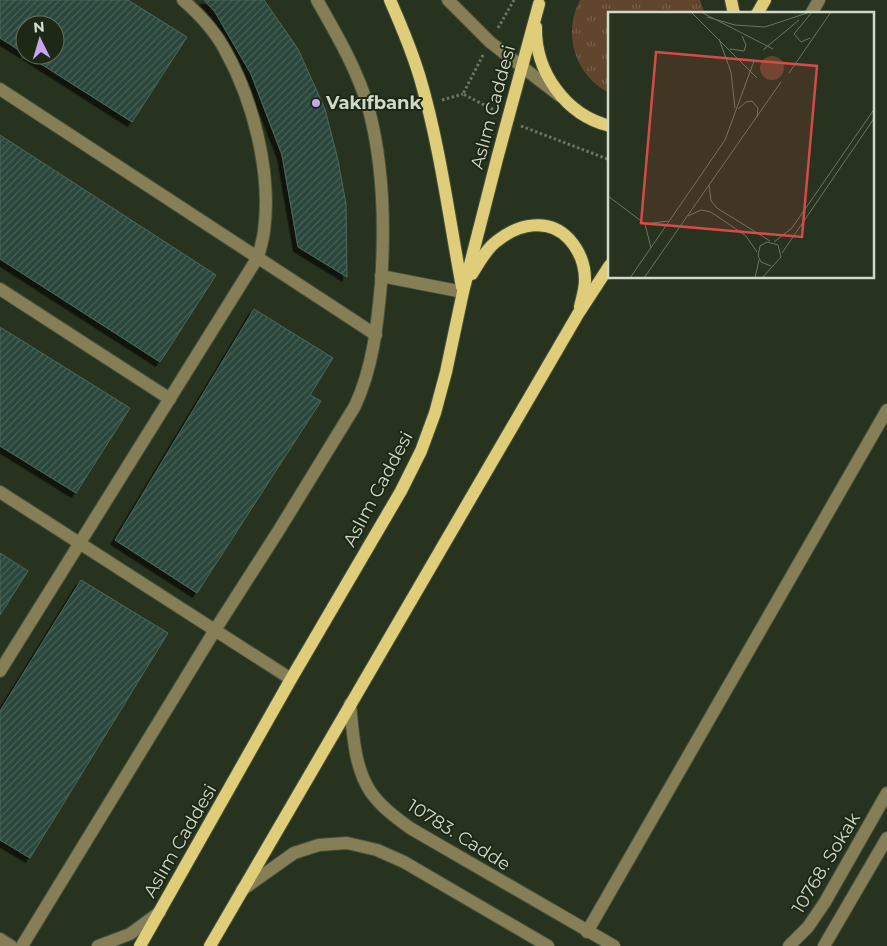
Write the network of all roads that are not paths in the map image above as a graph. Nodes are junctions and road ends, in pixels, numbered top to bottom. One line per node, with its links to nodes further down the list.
1 (183, 0): 14 (street)
2 (317, 0): 16 (street)
3 (390, 0): 18 (main road)
4 (448, 0): 10 (street)
5 (765, 0): 8 (main road)
6 (819, 0): 9 (street)
7 (540, 2): 10 (main road, Aslım Caddesi); 12 (main road)
8 (758, 12)
9 (812, 12)
10 (521, 66): 12 (street); 18 (main road, Aslım Caddesi)
11 (0, 89): 14 (street)
12 (562, 97): 13 (main road)
13 (608, 125)
14 (258, 257): 20 (street); 21 (street)
15 (608, 268): 19 (main road)
16 (381, 276): 18 (street); 20 (street)
17 (0, 289): 21 (street)
18 (463, 292): 19 (main road); 27 (main road, Aslım Caddesi)
19 (578, 314): 28 (main road)
20 (376, 335): 25 (street)
21 (170, 399): 24 (street)
22 (887, 410): 33 (street)
23 (0, 492): 24 (street)
24 (80, 543): 25 (street); 26 (street)
25 (215, 630): 27 (street); 36 (street)
26 (0, 671)
27 (291, 680): 32 (main road, Aslım Caddesi)
28 (350, 704): 31 (main road); 33 (street, 10783. Cadde)
29 (887, 793): 42 (street, 10768. Sokak)
30 (887, 838): 43 (street)
31 (240, 892): 39 (main road); 40 (street)
32 (160, 912): 37 (street); 38 (main road, Aslım Caddesi)
33 (587, 932): 41 (street, 10783. Cadde)
34 (0, 939): 35 (street)
35 (11, 946)
36 (22, 946)
37 (98, 946)
38 (140, 946)
39 (210, 946)
40 (548, 946)
41 (614, 946)
42 (789, 946)
43 (824, 946)

